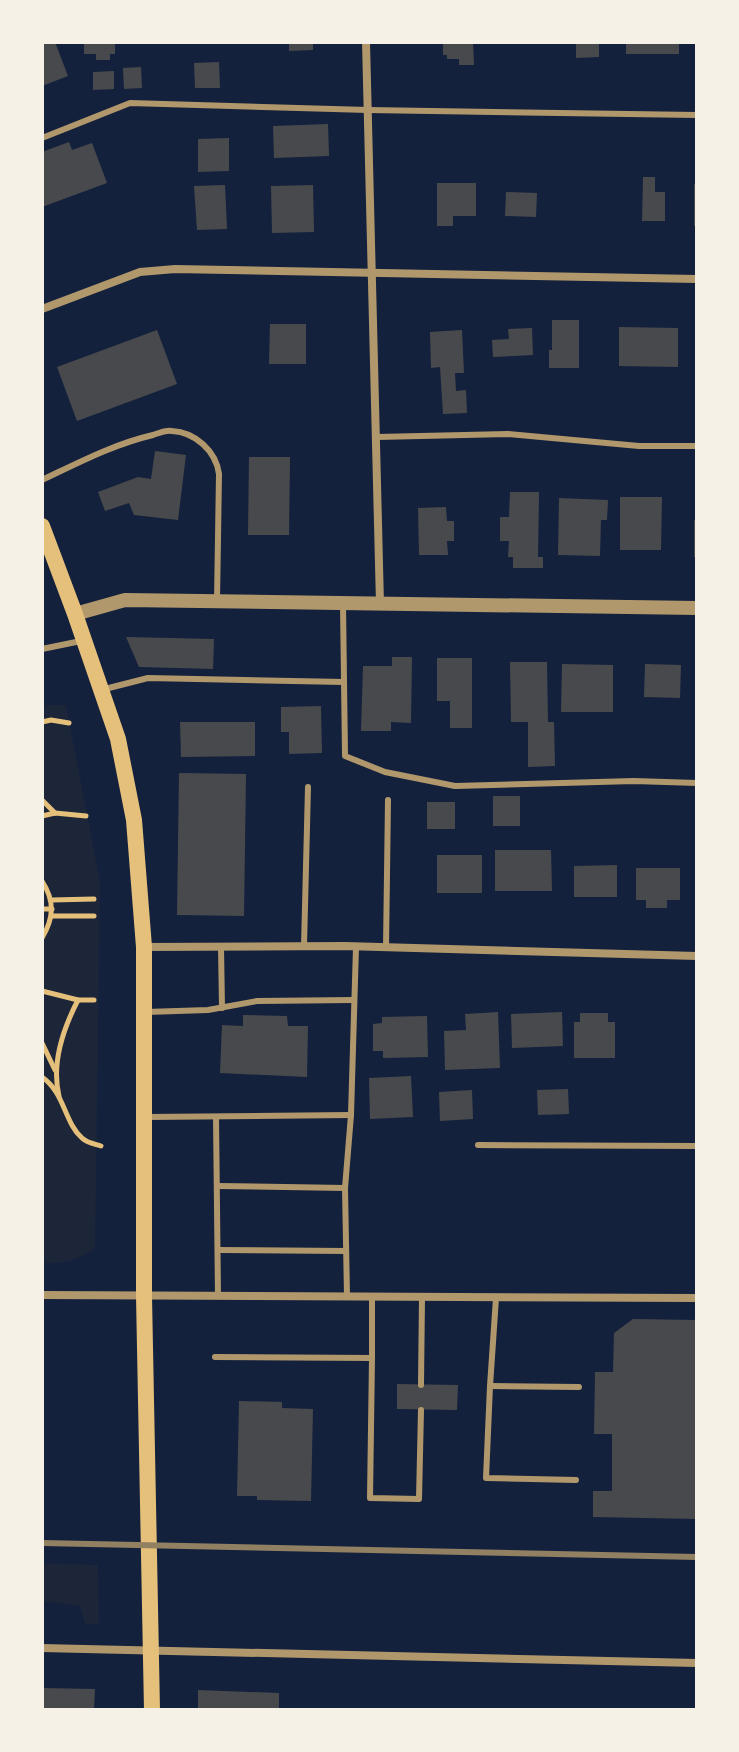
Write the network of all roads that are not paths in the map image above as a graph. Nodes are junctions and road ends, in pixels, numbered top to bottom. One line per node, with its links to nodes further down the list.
1 (366, 42): 2 (street)
2 (368, 110): 3 (lane); 4 (lane); 5 (street)
3 (697, 115)
4 (42, 138)
5 (373, 272): 6 (street); 7 (street); 8 (street)
6 (697, 279)
7 (42, 309)
8 (377, 437): 9 (lane); 14 (street)
9 (697, 446)
10 (42, 480): 12 (lane)
11 (42, 526): 16 (main road)
12 (217, 601): 13 (street); 16 (street)
13 (343, 604): 14 (street); 19 (lane)
14 (380, 604): 15 (street)
15 (697, 608)
16 (75, 614): 17 (main road)
17 (85, 641): 18 (lane); 20 (main road)
18 (42, 649)
19 (344, 682): 20 (lane); 21 (lane)
20 (101, 690): 25 (main road)
21 (697, 783)
22 (308, 787): 24 (lane)
23 (388, 800): 28 (lane)
24 (304, 946): 26 (street); 27 (street)
25 (144, 947): 26 (street); 32 (main road)
26 (221, 947): 31 (lane)
27 (356, 947): 28 (street); 30 (lane)
28 (386, 948): 29 (street)
29 (697, 956)
30 (353, 1000): 31 (lane); 33 (lane)
31 (222, 1008): 32 (lane)
32 (144, 1012): 34 (main road)
33 (351, 1115): 35 (lane); 39 (lane)
34 (144, 1117): 35 (lane); 43 (main road)
35 (216, 1117): 38 (lane)
36 (478, 1145): 37 (lane)
37 (697, 1146)
38 (217, 1186): 39 (lane); 40 (lane)
39 (345, 1188): 41 (lane)
40 (218, 1250): 41 (lane); 44 (lane)
41 (346, 1251): 45 (lane)
42 (42, 1295): 43 (street)
43 (144, 1296): 44 (street); 58 (main road)
44 (218, 1296): 45 (street)
45 (347, 1296): 46 (street)
46 (372, 1297): 47 (street); 51 (lane)
47 (422, 1297): 48 (street); 52 (lane)
48 (496, 1298): 49 (street); 53 (lane)
49 (697, 1298)
50 (215, 1357): 51 (lane)
51 (372, 1358): 55 (lane)
52 (421, 1385)
53 (490, 1386): 54 (lane); 56 (lane)
54 (579, 1387)
55 (421, 1410)
56 (576, 1480)
57 (42, 1648): 58 (street)
58 (151, 1650): 59 (street); 60 (main road)
59 (697, 1663)
60 (152, 1710)

